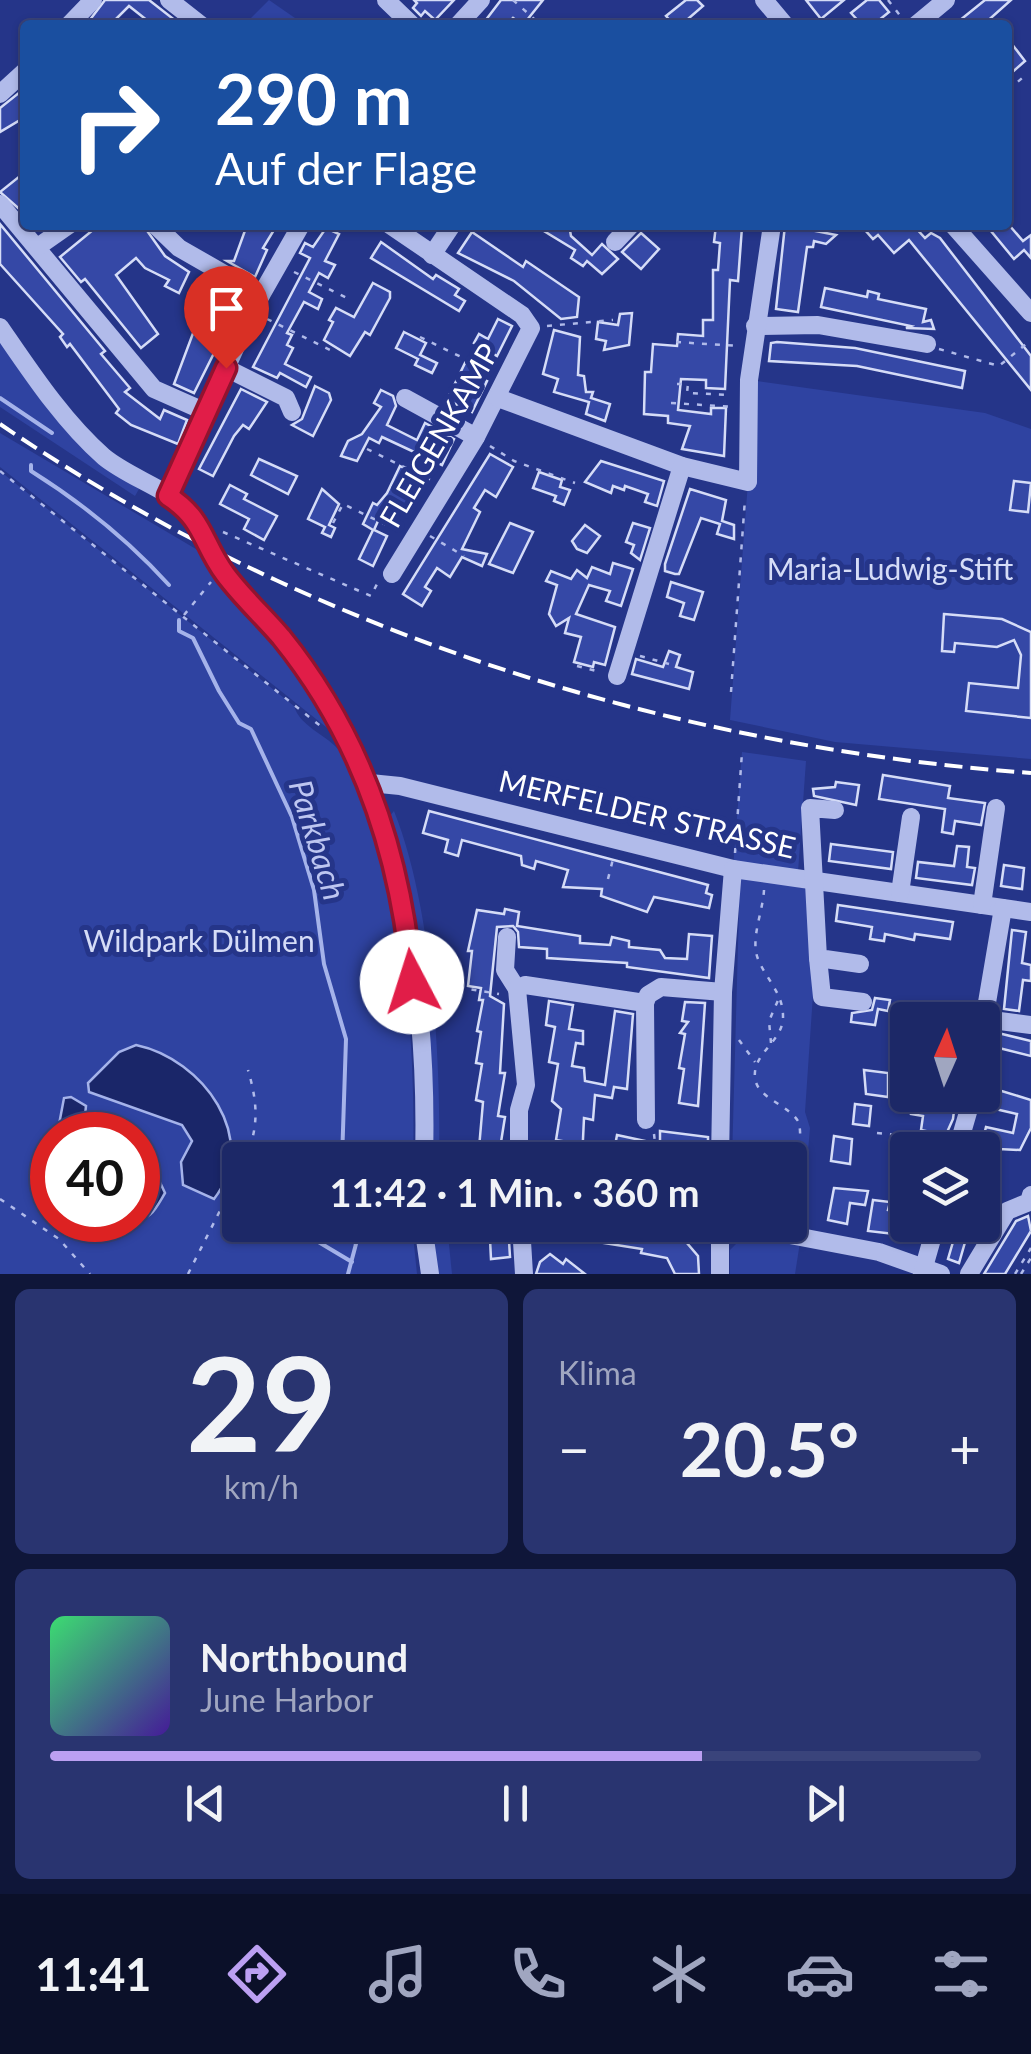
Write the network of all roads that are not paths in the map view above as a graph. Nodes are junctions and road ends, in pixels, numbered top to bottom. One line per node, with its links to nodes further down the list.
1 (92, 0): 7 (street)
2 (169, 0): 8 (street)
3 (386, 0): 9 (street)
4 (480, 0): 10 (street)
5 (764, 0): 11 (street)
6 (946, 0): 12 (street)
7 (74, 20)
8 (195, 20)
9 (407, 20)
10 (462, 20)
11 (780, 20)
12 (922, 20)
13 (20, 75): 14 (street)
14 (0, 94)
15 (0, 204): 16 (street)
16 (20, 222)
17 (27, 230): 27 (street)
18 (62, 230): 27 (street)
19 (160, 230): 30 (street)
20 (298, 230): 30 (street)
21 (397, 230): 28 (street, FLEIGENKAMP)
22 (449, 230): 28 (street)
23 (626, 230): 26 (street)
24 (771, 230): 32 (street)
25 (958, 230): 29 (street)
26 (615, 242)
27 (39, 246): 38 (street)
28 (432, 255): 37 (street, FLEIGENKAMP)
29 (1024, 290): 31 (street)
30 (256, 303): 35 (street)
31 (1031, 313)
32 (755, 326): 34 (street); 41 (street)
33 (0, 327): 42 (street)
34 (926, 344)
35 (226, 368): 38 (street); 39 (street)
36 (405, 398): 40 (street)
37 (498, 398): 40 (street, FLEIGENKAMP); 41 (street)
38 (206, 412): 42 (street)
39 (292, 412)
40 (476, 437): 43 (street, FLEIGENKAMP)
41 (682, 466): 44 (street)
42 (168, 496): 45 (street)
43 (392, 574)
44 (616, 676)
45 (370, 783): 49 (street, MERFELDER STRASSE); 66 (street)
46 (996, 808): 52 (street)
47 (835, 810): 50 (street)
48 (911, 817): 51 (street)
49 (734, 869): 50 (street, MERFELDER STRASSE); 59 (street)
50 (814, 881): 51 (street, MERFELDER STRASSE); 56 (street)
51 (900, 893): 52 (street, MERFELDER STRASSE)
52 (982, 905): 53 (street, MERFELDER STRASSE)
53 (1003, 908): 54 (street, MERFELDER STRASSE); 61 (street)
54 (1031, 912)
55 (507, 937): 58 (street)
56 (818, 958): 57 (street); 60 (street)
57 (860, 964)
58 (516, 992): 62 (street); 67 (street)
59 (723, 992): 62 (street); 68 (street)
60 (863, 1002)
61 (987, 1002)
62 (645, 1003): 65 (street)
63 (1000, 1025): 64 (street)
64 (1031, 1025)
65 (646, 1120)
66 (424, 1142)
67 (519, 1142)
68 (720, 1142)
69 (1031, 1195): 79 (street)
70 (807, 1238): 75 (street)
71 (425, 1242): 76 (street)
72 (522, 1242): 77 (street)
73 (720, 1242): 78 (street)
74 (934, 1242): 75 (street)
75 (930, 1272)
76 (430, 1274)
77 (524, 1274)
78 (720, 1274)
79 (969, 1274)

